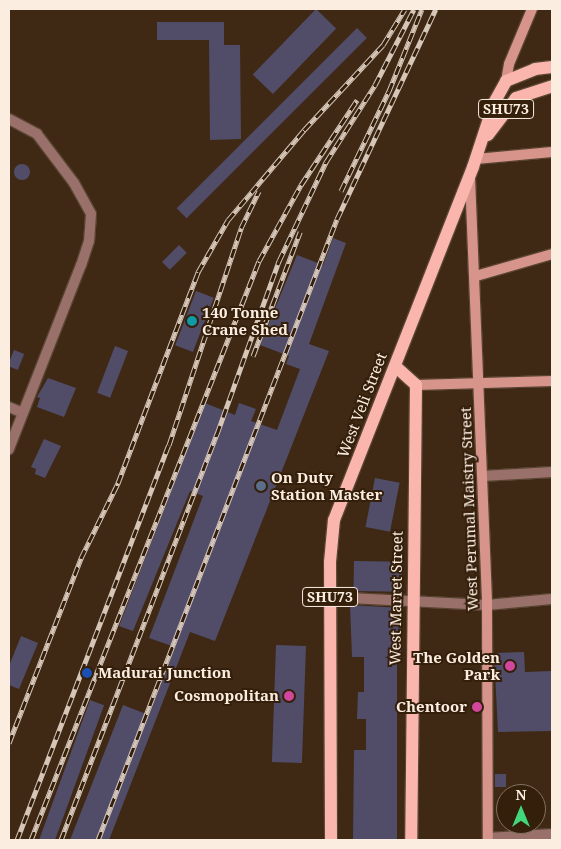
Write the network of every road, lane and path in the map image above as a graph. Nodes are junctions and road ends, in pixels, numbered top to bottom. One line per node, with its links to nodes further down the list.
1 (532, 9): 3 (street)
2 (552, 67): 3 (main road, SHU73)
3 (506, 81): 4 (main road); 6 (main road, West Veli Street / SHU73)
4 (547, 87): 6 (main road, West Veli Street / SHU73)
5 (9, 119): 17 (street)
6 (482, 144): 8 (main road, West Veli Street / SHU73)
7 (552, 152): 8 (street)
8 (476, 159): 9 (main road, West Veli Street / SHU73)
9 (470, 176): 11 (street, West Perumal Maistry Street); 12 (main road, West Veli Street / SHU73)
10 (552, 254): 11 (street)
11 (476, 276): 14 (street, West Perumal Maistry Street)
12 (395, 366): 15 (main road); 21 (main road, West Veli Street / SHU73)
13 (552, 381): 14 (street)
14 (480, 382): 15 (street); 20 (street, West Perumal Maistry Street)
15 (416, 385): 23 (main road, West Marret Street)
16 (9, 407): 17 (street)
17 (23, 413): 18 (street)
18 (9, 449)
19 (552, 472): 20 (street)
20 (483, 476): 24 (street, West Perumal Maistry Street)
21 (330, 597): 23 (street); 27 (main road, West Veli Street / SHU73)
22 (552, 599): 24 (street)
23 (412, 600): 24 (street); 28 (main road, West Marret Street)
24 (487, 605): 26 (street, West Perumal Maistry Street)
25 (552, 834): 26 (street)
26 (488, 839)
27 (331, 840)
28 (411, 840)

